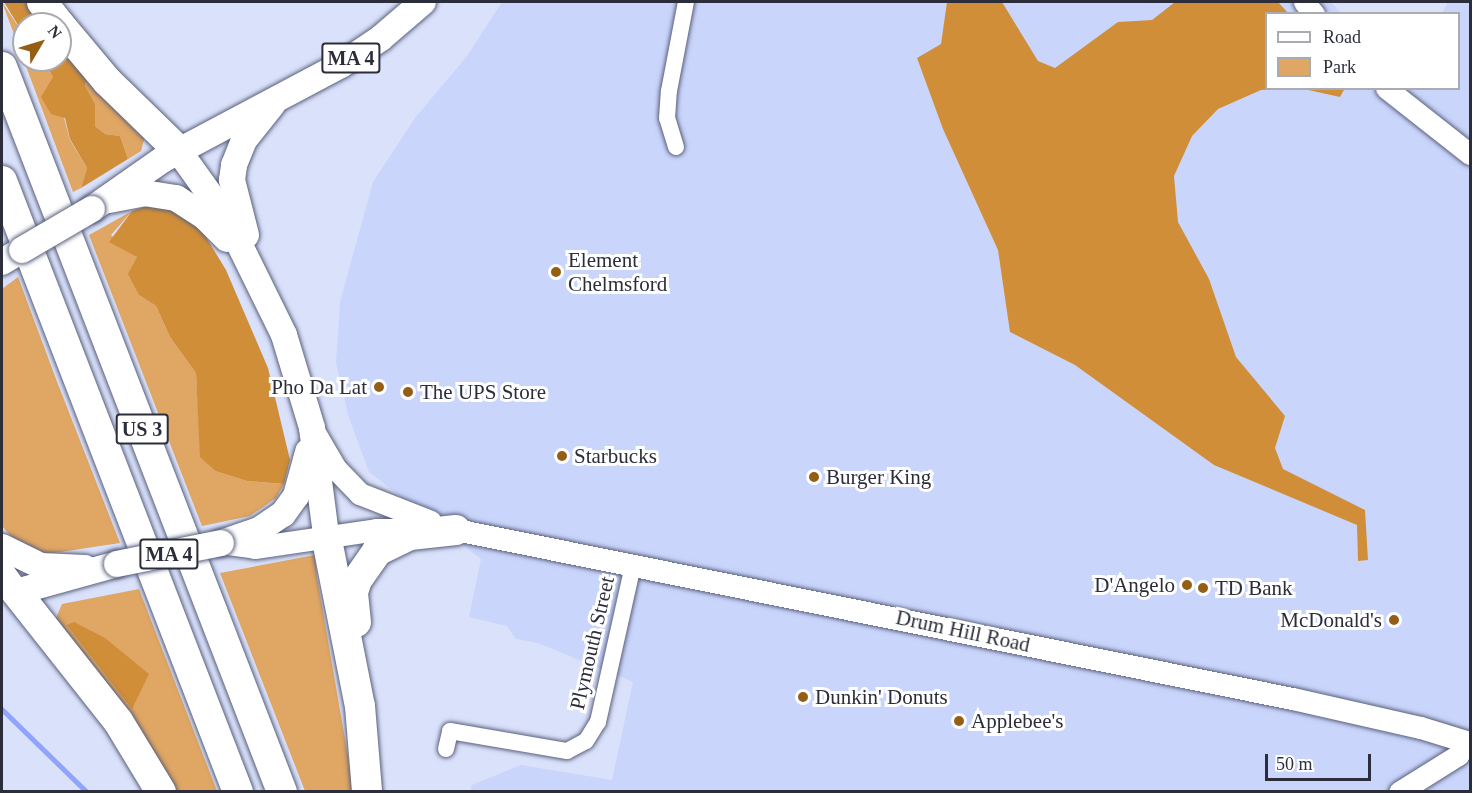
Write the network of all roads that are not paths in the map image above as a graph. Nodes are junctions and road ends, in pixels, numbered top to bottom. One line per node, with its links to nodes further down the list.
1 (423, 2): 6 (main road, MA 4)
2 (686, 2): 7 (street)
3 (72, 40): 8 (highway)
4 (2, 67): 29 (highway, US 3)
5 (1389, 90): 9 (street)
6 (272, 105): 8 (main road, MA 4); 13 (main road, MA 4)
7 (676, 147)
8 (178, 150): 11 (main road, MA 4); 13 (main road)
9 (1470, 154)
10 (2, 181): 28 (highway, US 3)
11 (98, 206): 12 (main road, MA 4, bridge); 13 (main road)
12 (2, 262)
13 (253, 265): 14 (main road, MA 4)
14 (312, 428): 15 (main road, Drum Hill Road); 16 (main road); 17 (main road, MA 4)
15 (456, 530): 16 (main road, Drum Hill Road); 19 (main road, Drum Hill Road); 22 (highway)
16 (326, 535): 17 (main road, Drum Hill Road); 22 (highway)
17 (221, 543): 20 (main road, MA 4, bridge)
18 (2, 547): 20 (main road)
19 (633, 565): 23 (main road, Drum Hill Road); 25 (street, Plymouth Street)
20 (106, 566): 21 (main road, MA 4)
21 (6, 587): 27 (highway)
22 (355, 676): 30 (highway)
23 (1421, 728): 24 (main road, Drum Hill Road); 26 (street)
24 (1469, 743): 26 (street)
25 (446, 749)
26 (1408, 786)
27 (161, 792)
28 (238, 792)
29 (282, 792)
30 (367, 792)

